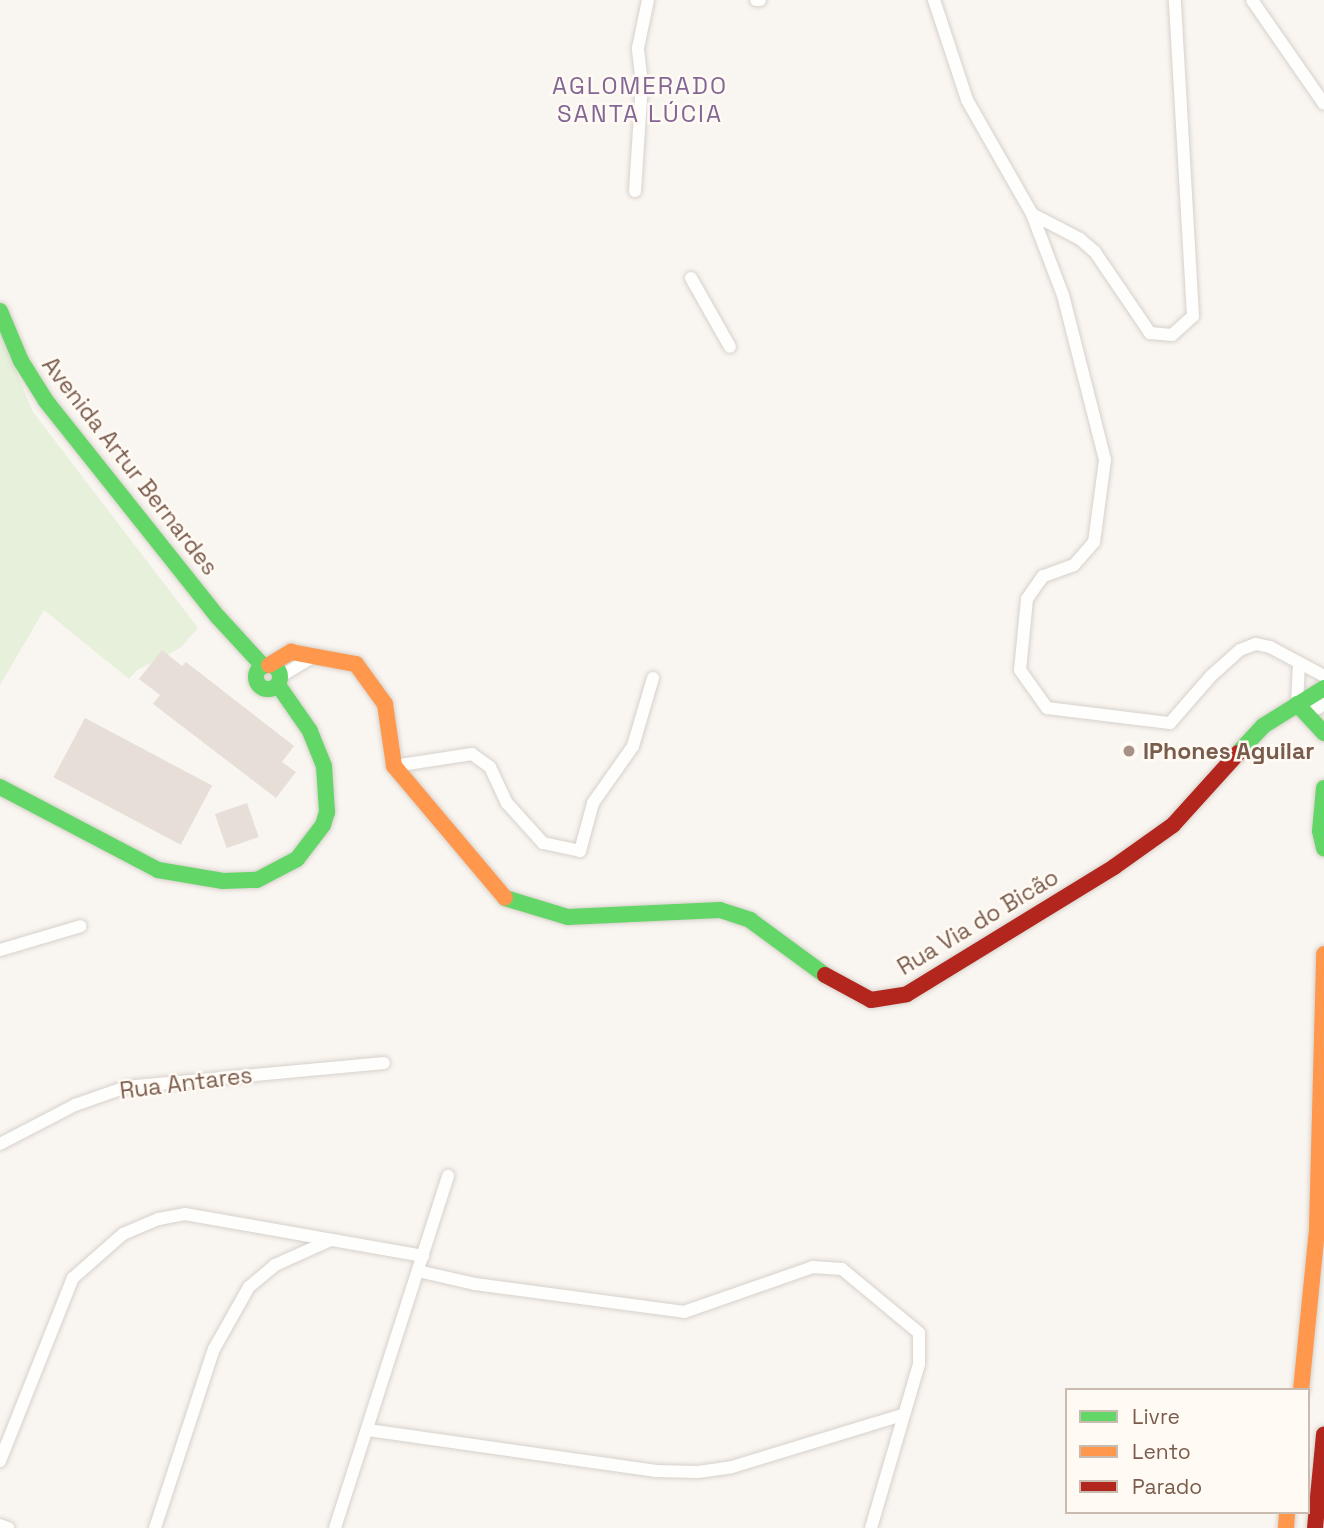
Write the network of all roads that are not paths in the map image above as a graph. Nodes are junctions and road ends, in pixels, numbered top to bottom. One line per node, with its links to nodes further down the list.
1 (648, 0): 6 (street)
2 (934, 0): 7 (street)
3 (1175, 0): 7 (street)
4 (1252, 0): 5 (street)
5 (1324, 104)
6 (635, 191)
7 (1032, 214): 11 (street)
8 (691, 278): 10 (street)
9 (0, 312): 12 (main road, Avenida Artur Bernardes)
10 (730, 346)
11 (1299, 664): 13 (street); 16 (street)
12 (269, 676): 19 (main road); 20 (main road, Avenida Artur Bernardes)
13 (1324, 676)
14 (653, 678): 19 (street)
15 (1324, 688): 16 (main road, Rua Via do Bicão)
16 (1297, 704): 17 (street); 18 (main road); 19 (main road, Rua Via do Bicão)
17 (1324, 704)
18 (1324, 733)
19 (394, 766)
20 (0, 787)
21 (1324, 788): 22 (main road)
22 (1324, 849)
23 (81, 926): 24 (street)
24 (0, 950)
25 (1324, 954): 30 (main road)
26 (384, 1063): 27 (street, Rua Antares)
27 (0, 1144)
28 (1324, 1150): 30 (main road)
29 (448, 1176): 32 (street)
30 (1317, 1229): 34 (main road)
31 (331, 1240): 32 (street); 38 (street); 41 (street)
32 (423, 1256): 33 (street)
33 (418, 1271): 35 (street); 36 (street)
34 (1301, 1388)
35 (902, 1415): 36 (street); 43 (street)
36 (368, 1430): 42 (street)
37 (1324, 1434): 44 (main road)
38 (0, 1461)
39 (0, 1525): 40 (street)
40 (8, 1528)
41 (155, 1528)
42 (335, 1528)
43 (871, 1528)
44 (1315, 1528)

